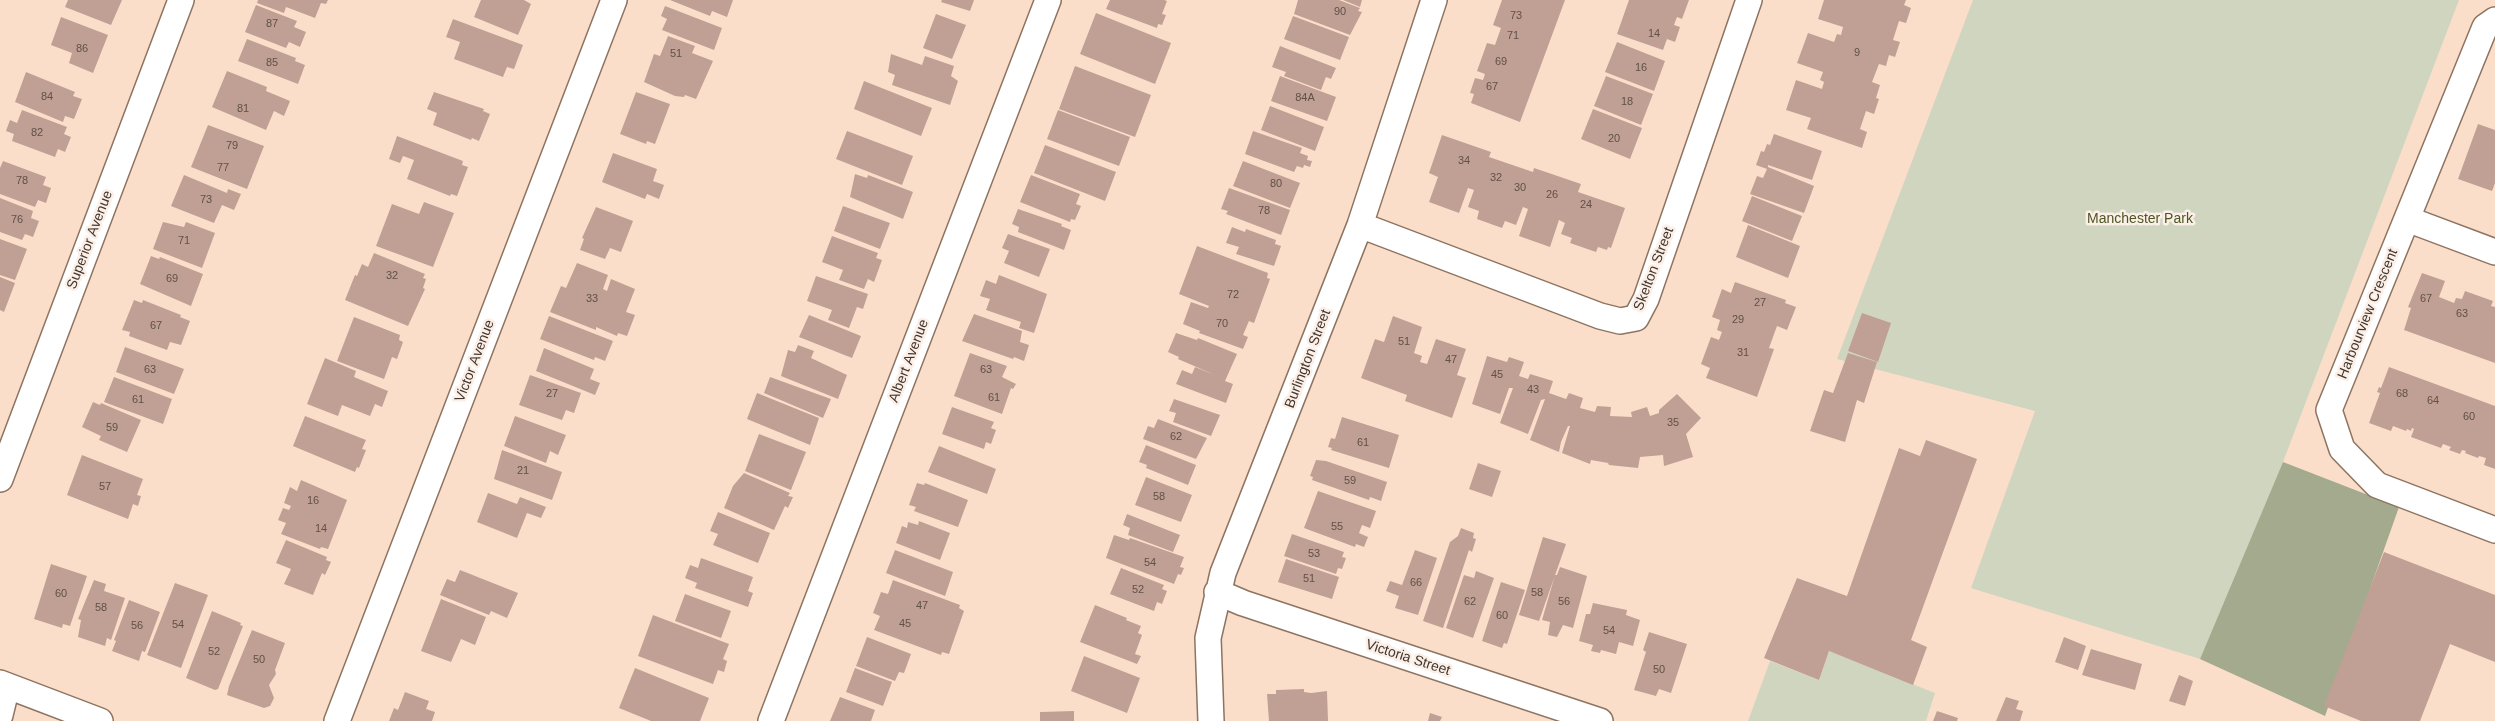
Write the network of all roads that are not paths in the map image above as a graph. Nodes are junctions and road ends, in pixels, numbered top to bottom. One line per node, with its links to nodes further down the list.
1 (181, 0): 10 (street, Superior Avenue)
2 (614, 0): 16 (street, Victor Avenue)
3 (1048, 0): 17 (street, Albert Avenue)
4 (1434, 0): 8 (street, Burlington Street)
5 (1749, 0): 8 (street, Skelton Street)
6 (2495, 20): 7 (street, Harbourview Crescent)
7 (2407, 219): 9 (street); 11 (street, Harbourview Crescent)
8 (1360, 225): 12 (street, Burlington Street)
9 (2495, 252)
10 (0, 479)
11 (2495, 530)
12 (1218, 592): 18 (street, Burlington Street); 19 (street, Victoria Street)
13 (3, 684): 14 (street); 15 (street)
14 (0, 715)
15 (100, 721)
16 (337, 721)
17 (771, 721)
18 (1212, 721)
19 (1600, 721)

